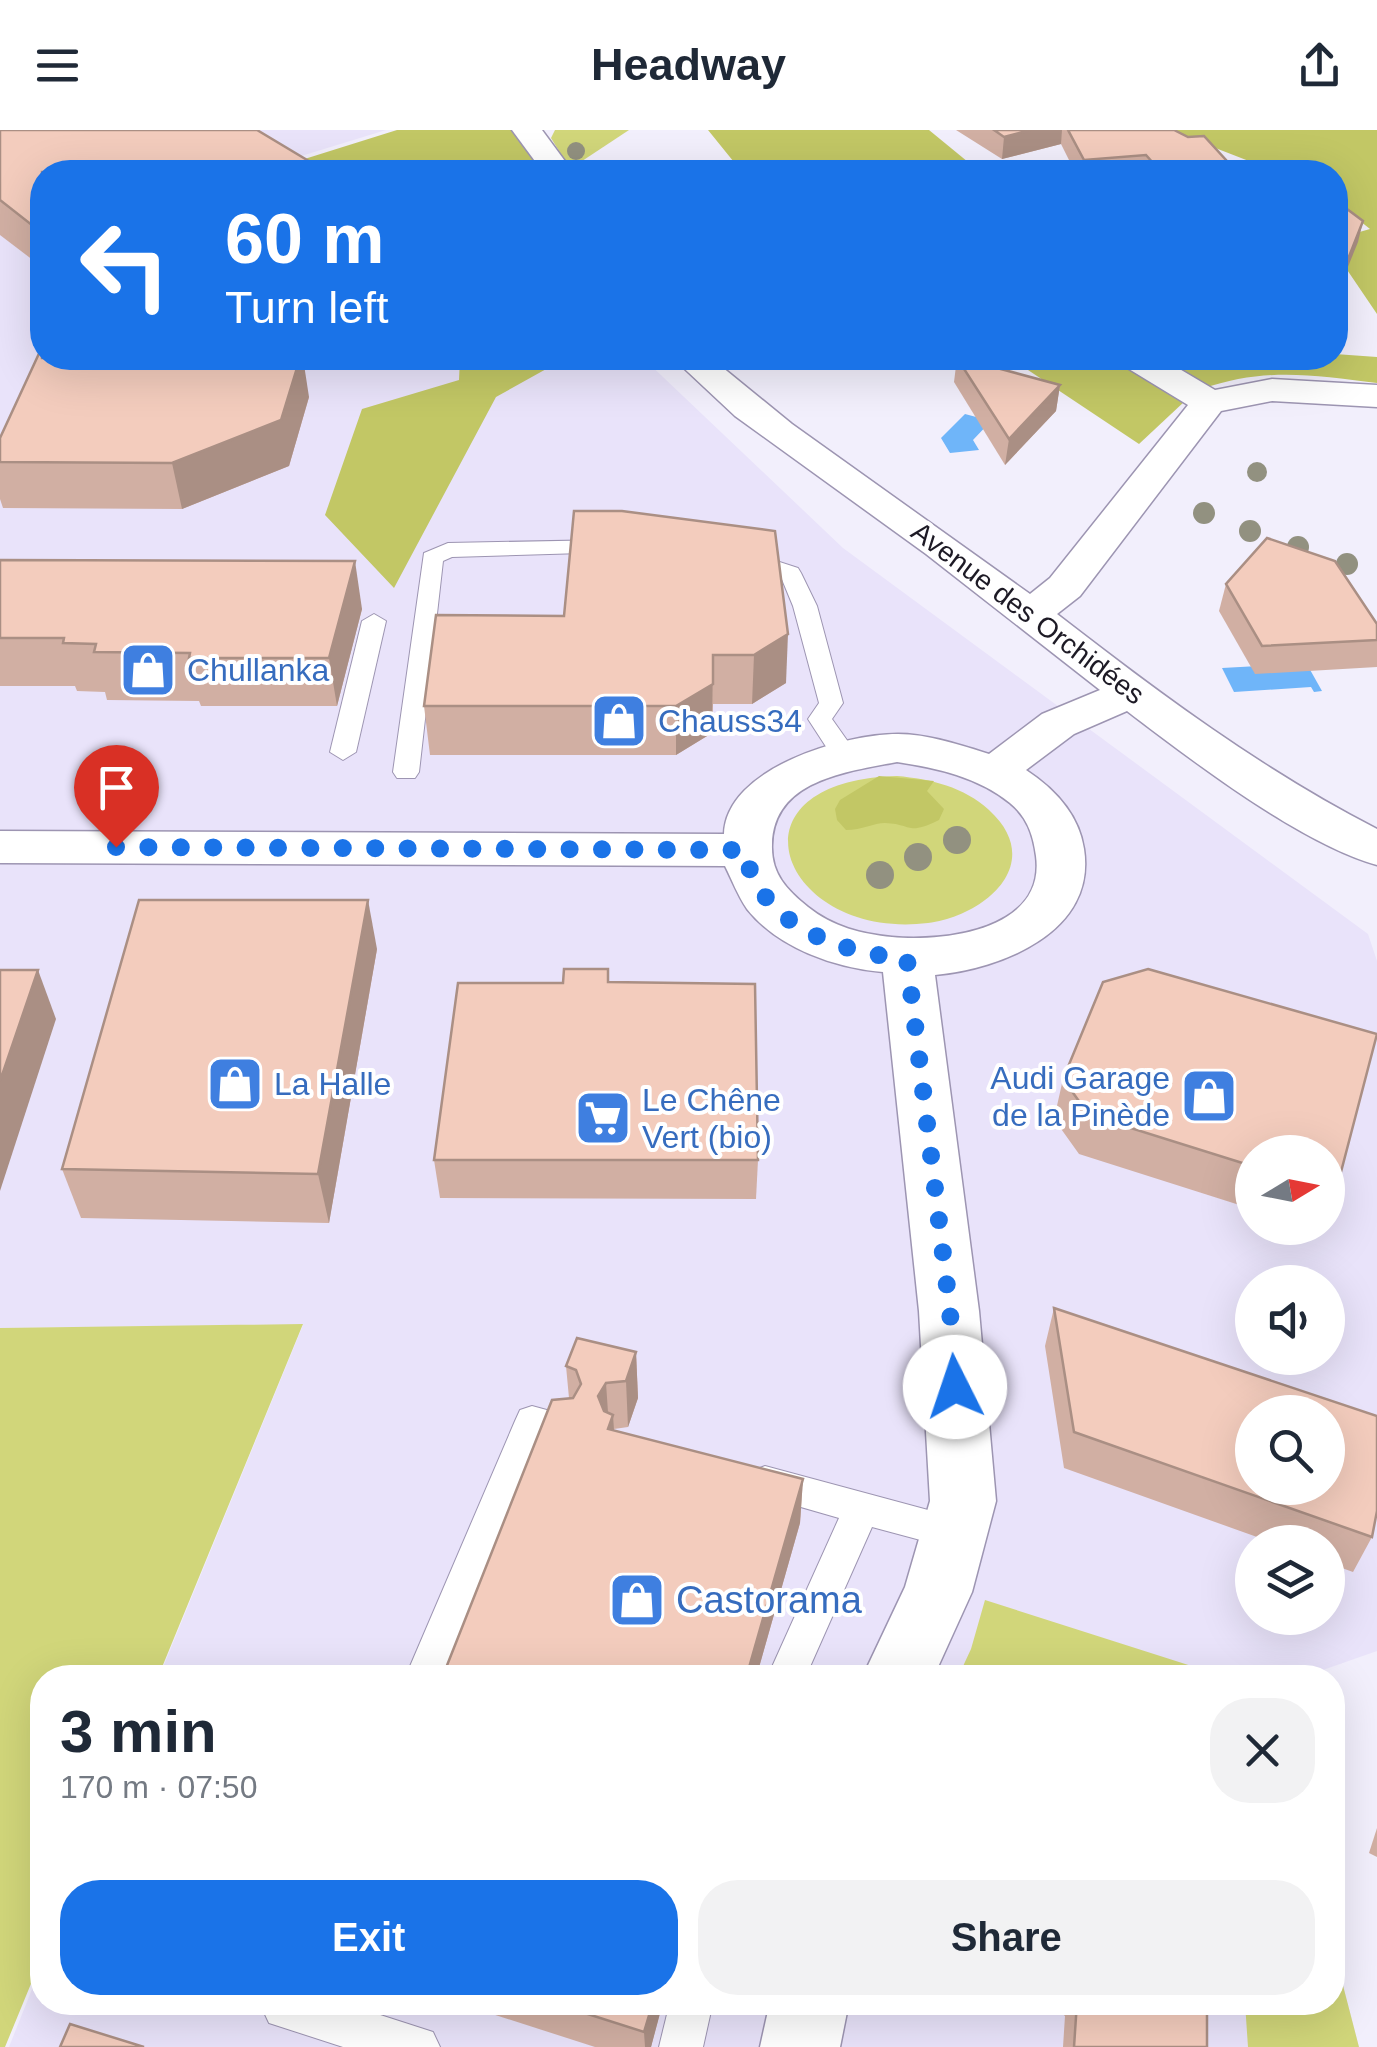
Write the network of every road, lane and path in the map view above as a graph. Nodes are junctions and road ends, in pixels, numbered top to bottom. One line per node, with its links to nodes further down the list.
1 (527, 130): 2 (street)
2 (549, 160)
3 (705, 370): 9 (street, Avenue des Orchidées)
4 (1157, 370): 6 (street)
5 (1377, 396): 6 (street)
6 (1209, 402): 9 (street)
7 (635, 548): 14 (lane)
8 (727, 556): 13 (lane)
9 (1032, 613): 11 (street, Avenue des Orchidées)
10 (374, 620): 12 (lane)
11 (1132, 694): 15 (street); 18 (street, Avenue des Orchidées)
12 (343, 752)
13 (843, 753): 15 (street); 17 (street)
14 (406, 772)
15 (997, 774): 19 (street)
16 (0, 847): 17 (street)
17 (744, 850): 19 (street)
18 (1377, 850)
19 (907, 959): 23 (street)
20 (564, 1429): 24 (lane)
21 (733, 1474): 22 (lane)
22 (862, 1508): 23 (lane); 25 (lane)
23 (954, 1533): 26 (street)
24 (429, 1665)
25 (792, 1665)
26 (904, 1665)
27 (308, 2015): 30 (lane)
28 (689, 2015): 31 (lane)
29 (807, 2015): 32 (street)
30 (418, 2047)
31 (681, 2047)
32 (800, 2047)

